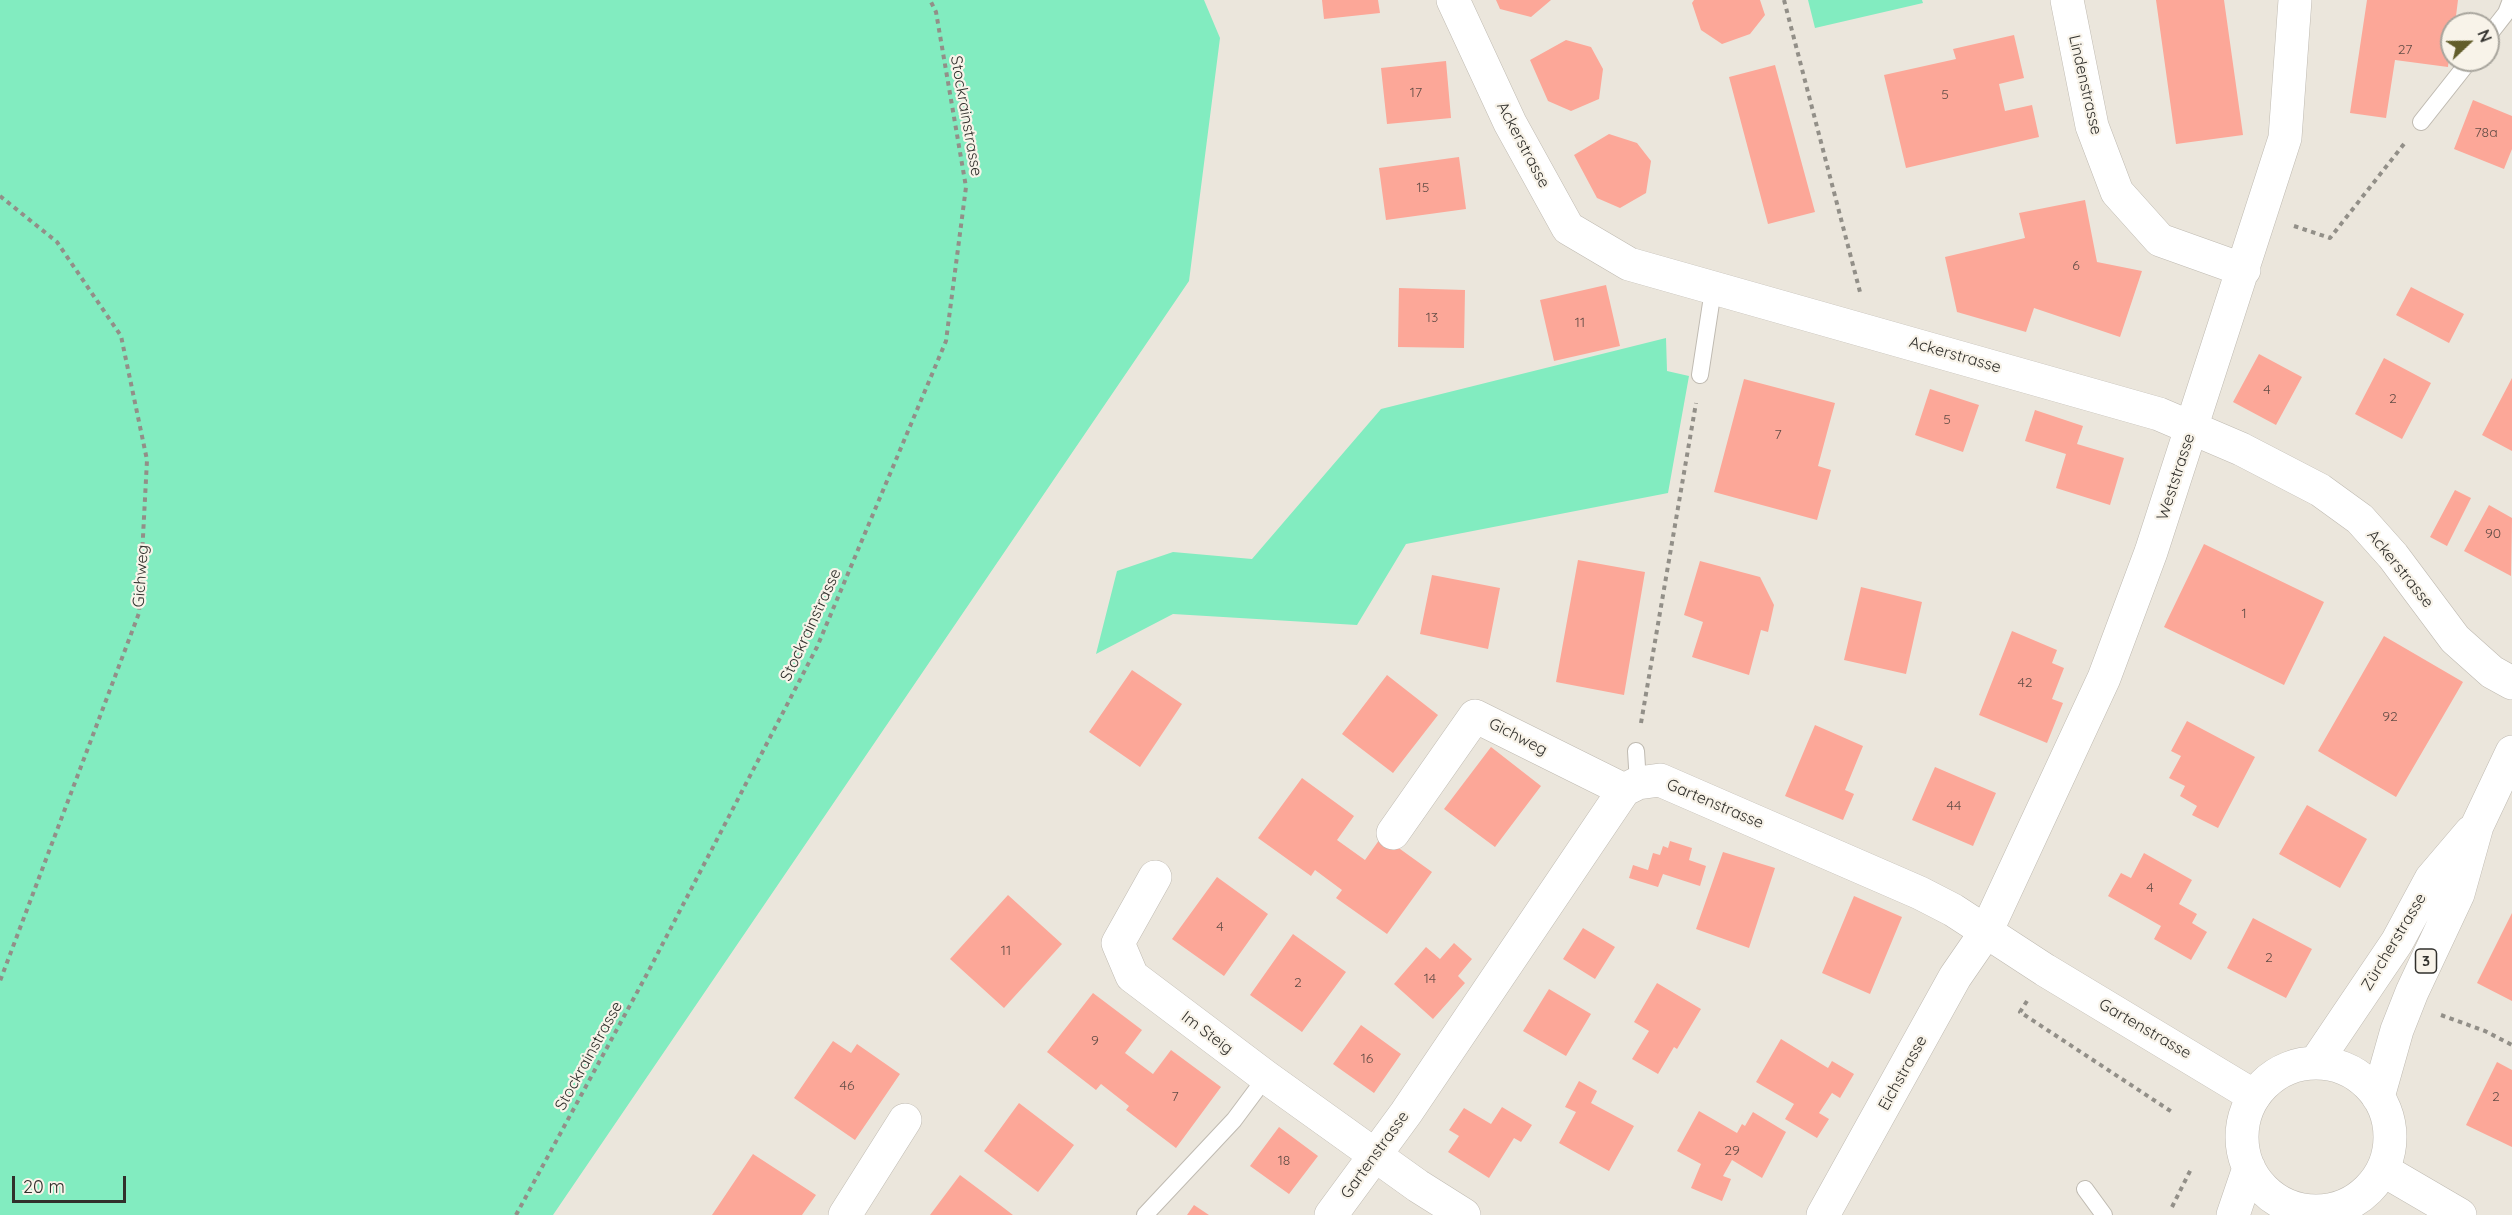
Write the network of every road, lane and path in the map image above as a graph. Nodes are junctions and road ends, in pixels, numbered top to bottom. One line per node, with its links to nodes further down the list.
1 (930, 0): 41 (path, Stockrainstrasse)
2 (1453, 0): 13 (street, Ackerstrasse)
3 (1784, 0): 14 (path)
4 (2067, 0): 12 (street, Lindenstrasse)
5 (2295, 0): 11 (street, Weststrasse)
6 (2511, 0): 7 (lane)
7 (2500, 21)
8 (2461, 72): 9 (lane)
9 (2421, 122): 11 (path)
10 (0, 196): 25 (path, Gichweg)
11 (2261, 215): 12 (street, Weststrasse)
12 (2244, 270): 16 (street, Weststrasse)
13 (1713, 290): 14 (street, Ackerstrasse); 15 (lane)
14 (1870, 331): 16 (street, Ackerstrasse)
15 (1700, 375): 19 (path)
16 (2192, 428): 17 (street, Ackerstrasse); 23 (street, Weststrasse)
17 (2512, 683)
18 (2512, 752): 20 (street, Zürcherstrasse / 3)
19 (1633, 774): 21 (street, Gichweg); 23 (street, Gartenstrasse); 34 (street, Gartenstrasse)
20 (2477, 826): 28 (street, Zürcherstrasse / 3); 31 (street, Zürcherstrasse / 3)
21 (1393, 833)
22 (1155, 877): 29 (street, Im Steig)
23 (1986, 932): 24 (street, Gartenstrasse); 46 (street, Eichstrasse)
24 (2044, 970): 30 (street, Gartenstrasse); 32 (path)
25 (0, 981)
26 (2438, 1014): 27 (path)
27 (2512, 1045)
28 (2316, 1062): 30 (street); 31 (street)
29 (1266, 1077): 34 (street, Im Steig); 43 (lane)
30 (2254, 1096): 36 (street)
31 (2378, 1097): 37 (street)
32 (2172, 1112)
33 (905, 1120): 42 (street)
34 (1374, 1154): 44 (street, Gartenstrasse); 45 (street, Im Steig)
35 (2192, 1167): 39 (path)
36 (2249, 1168): 40 (street); 48 (street)
37 (2383, 1170): 40 (street); 49 (street)
38 (2085, 1189): 47 (lane)
39 (2172, 1207)
40 (2311, 1213)
41 (516, 1215)
42 (845, 1215)
43 (1145, 1215)
44 (1331, 1215)
45 (1464, 1215)
46 (1823, 1215)
47 (2104, 1215)
48 (2233, 1215)
49 (2460, 1215)

